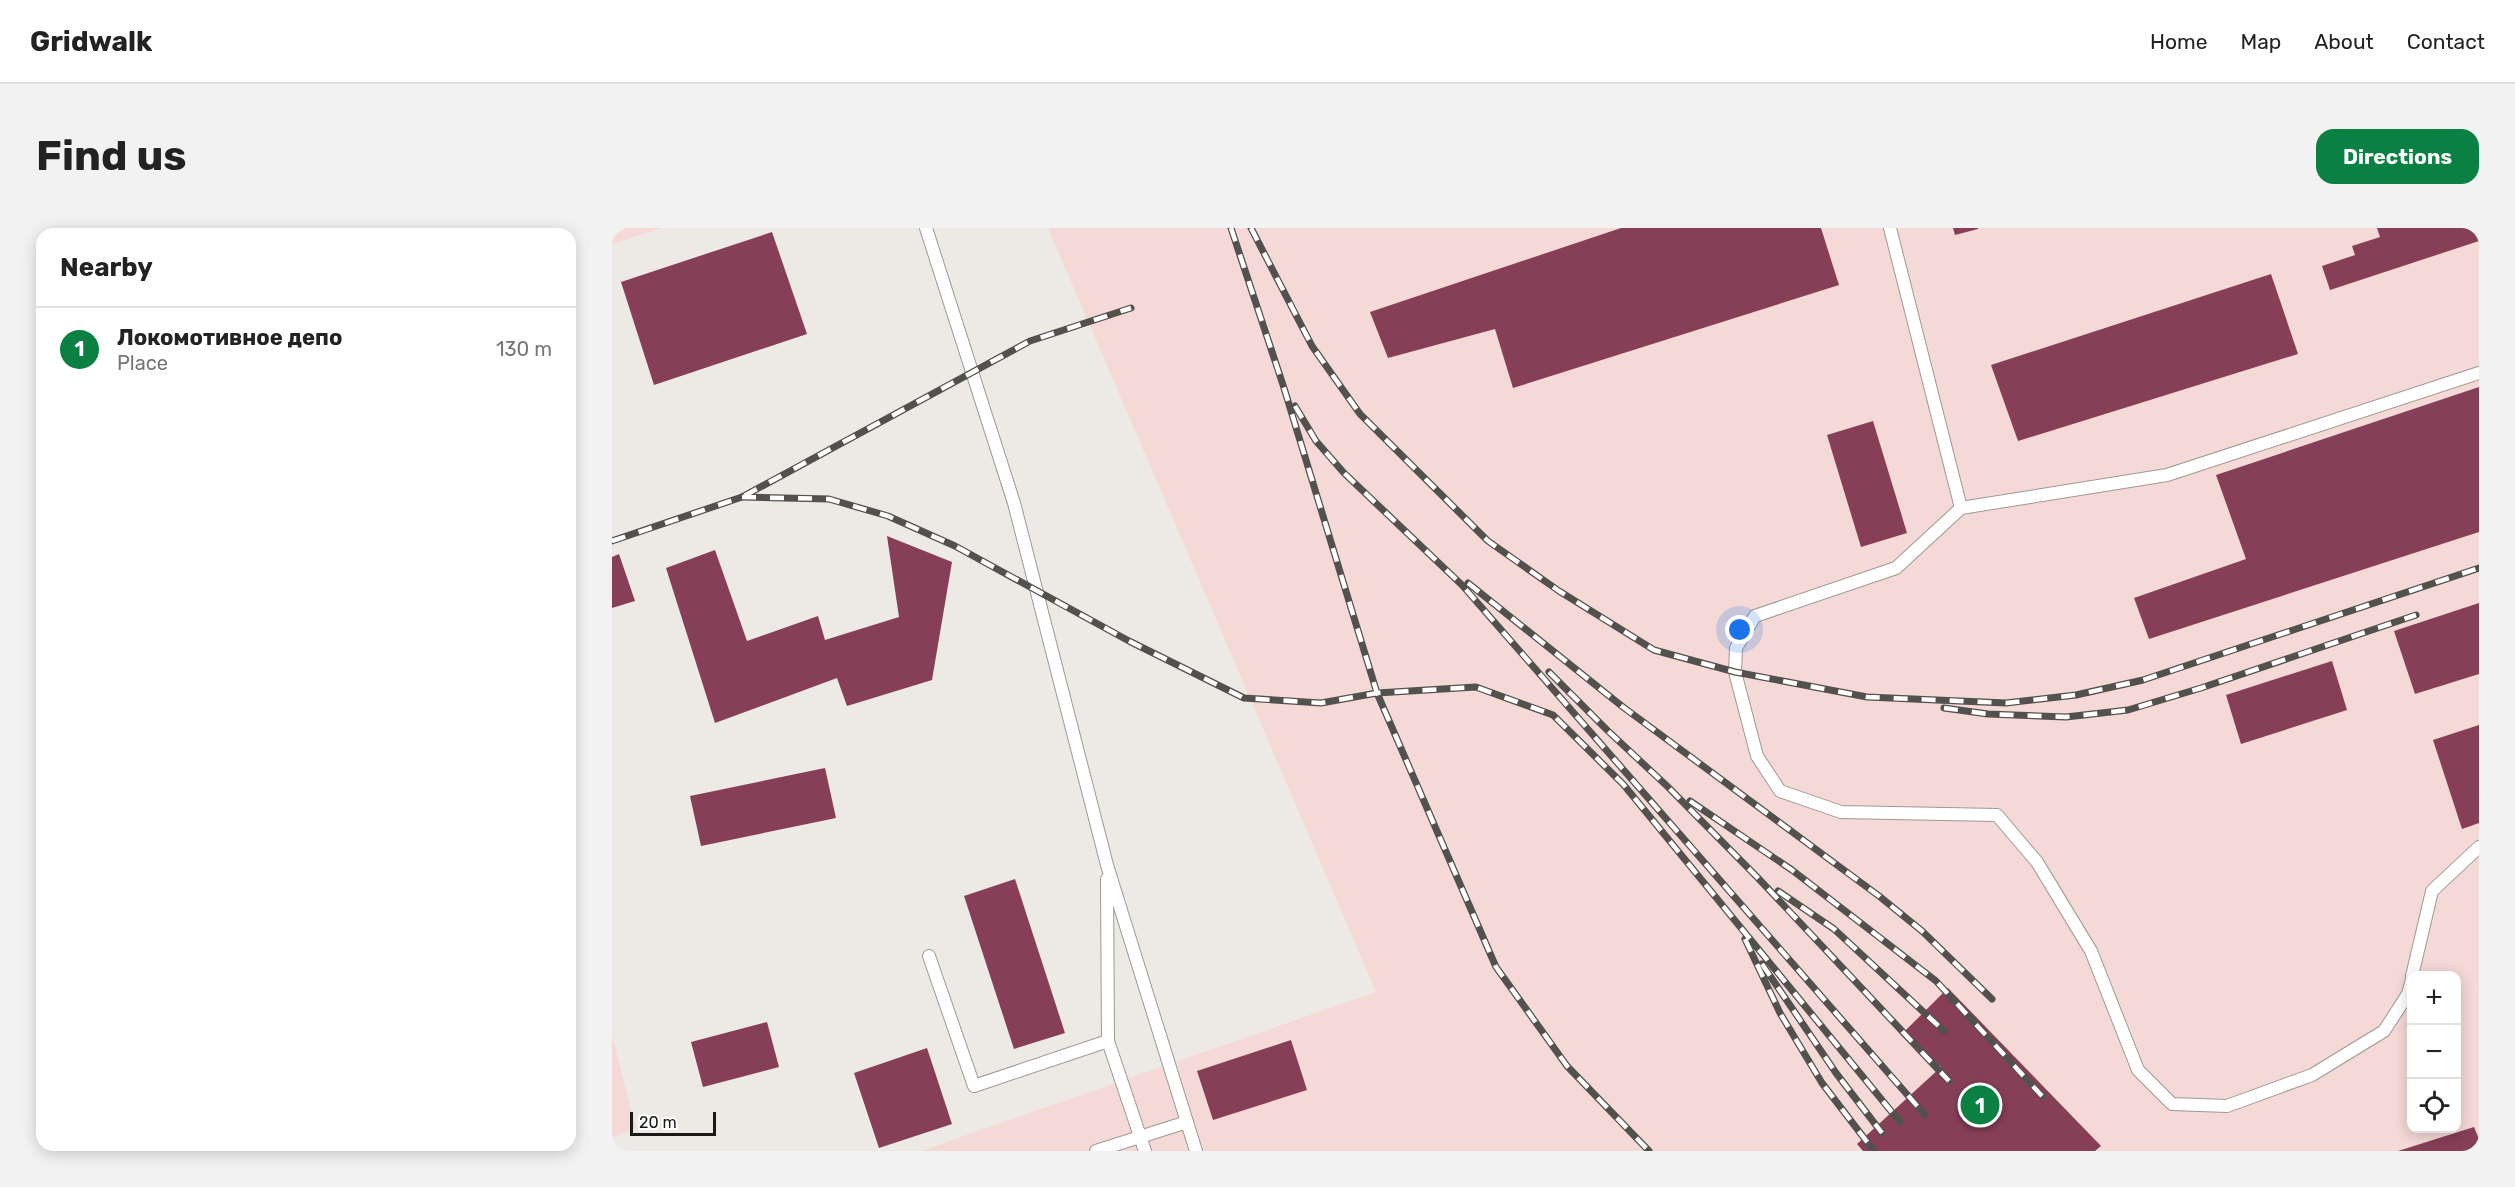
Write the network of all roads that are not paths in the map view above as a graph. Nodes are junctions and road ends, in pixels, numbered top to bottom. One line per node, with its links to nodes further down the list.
1 (926, 228): 6 (lane)
2 (1890, 228): 4 (lane)
3 (2479, 373): 4 (lane)
4 (1961, 507): 9 (lane)
5 (2479, 847): 8 (lane)
6 (1107, 865): 10 (lane); 11 (lane)
7 (929, 956): 10 (lane)
8 (2413, 971)
9 (2407, 996)
10 (1108, 1041): 12 (lane)
11 (1187, 1122): 12 (lane); 15 (lane)
12 (1140, 1136): 13 (lane); 14 (lane)
13 (1096, 1151)
14 (1145, 1151)
15 (1196, 1151)

